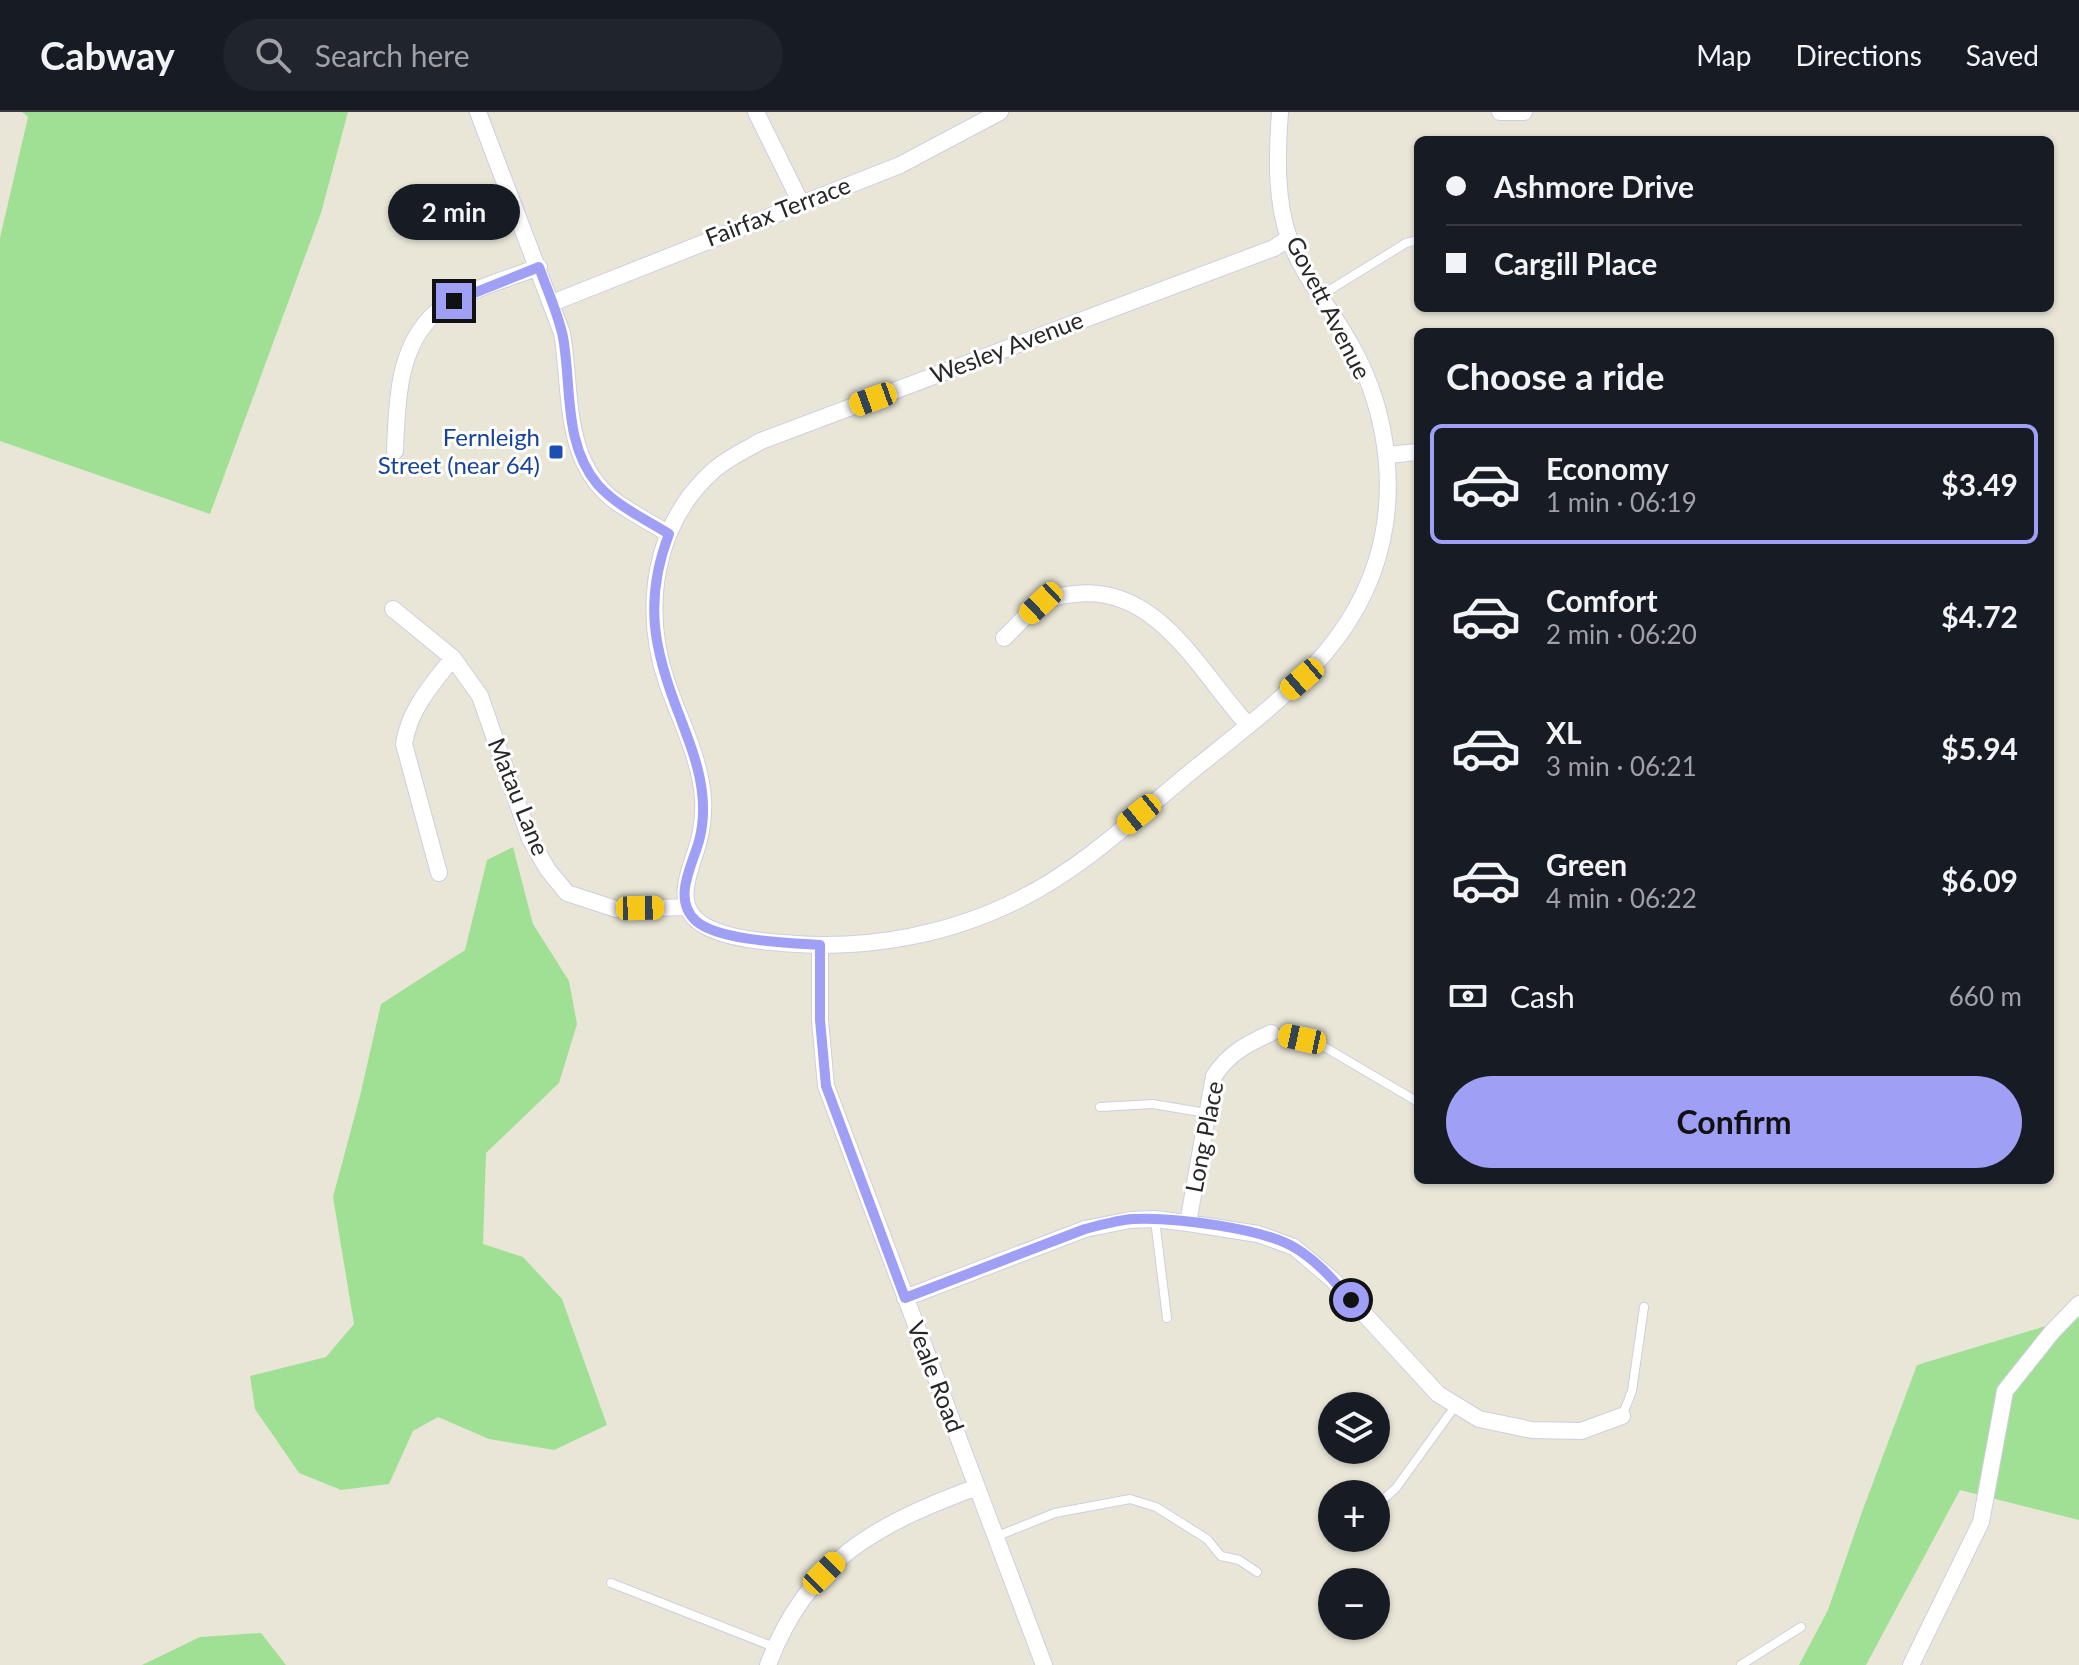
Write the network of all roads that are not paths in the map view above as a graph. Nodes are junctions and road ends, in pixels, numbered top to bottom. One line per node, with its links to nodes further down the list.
1 (478, 112): 10 (street)
2 (756, 112): 7 (street)
3 (1000, 112): 7 (street, Fairfax Terrace)
4 (1280, 112): 8 (street, Govett Avenue)
5 (1500, 112): 6 (street)
6 (1524, 112)
7 (801, 203): 12 (street, Fairfax Terrace)
8 (1289, 238): 11 (street, Govett Avenue); 16 (street, Wesley Avenue)
9 (1414, 241): 11 (lane)
10 (539, 267): 12 (street); 13 (street)
11 (1320, 296): 15 (street, Govett Avenue)
12 (552, 303): 16 (street)
13 (395, 451)
14 (1414, 452): 15 (street)
15 (1387, 455): 20 (street, Govett Avenue)
16 (669, 534): 22 (street, Wesley Avenue)
17 (393, 609): 19 (street, Matau Lane)
18 (1004, 638): 20 (street)
19 (453, 658): 21 (street); 22 (street, Matau Lane)
20 (1248, 725): 23 (street, Govett Avenue)
21 (439, 873)
22 (687, 907): 23 (street, Govett Avenue)
23 (820, 945): 30 (street, Veale Road)
24 (1271, 1033): 25 (lane); 27 (street, Long Place)
25 (1414, 1100)
26 (1100, 1107): 27 (lane)
27 (1206, 1113): 29 (street, Long Place)
28 (1154, 1219): 29 (street); 30 (street); 33 (lane)
29 (1188, 1223): 34 (street)
30 (905, 1298): 36 (street, Veale Road)
31 (2079, 1304): 46 (street)
32 (1644, 1307): 35 (lane)
33 (1167, 1318)
34 (1456, 1405): 35 (street); 37 (lane)
35 (1622, 1416)
36 (977, 1487): 38 (street, Veale Road); 42 (street)
37 (1390, 1493)
38 (995, 1537): 39 (lane); 44 (street, Veale Road)
39 (1257, 1572)
40 (611, 1583): 42 (lane)
41 (1801, 1627): 45 (lane)
42 (774, 1647): 43 (street)
43 (768, 1665)
44 (1044, 1665)
45 (1741, 1665)
46 (1911, 1665)

